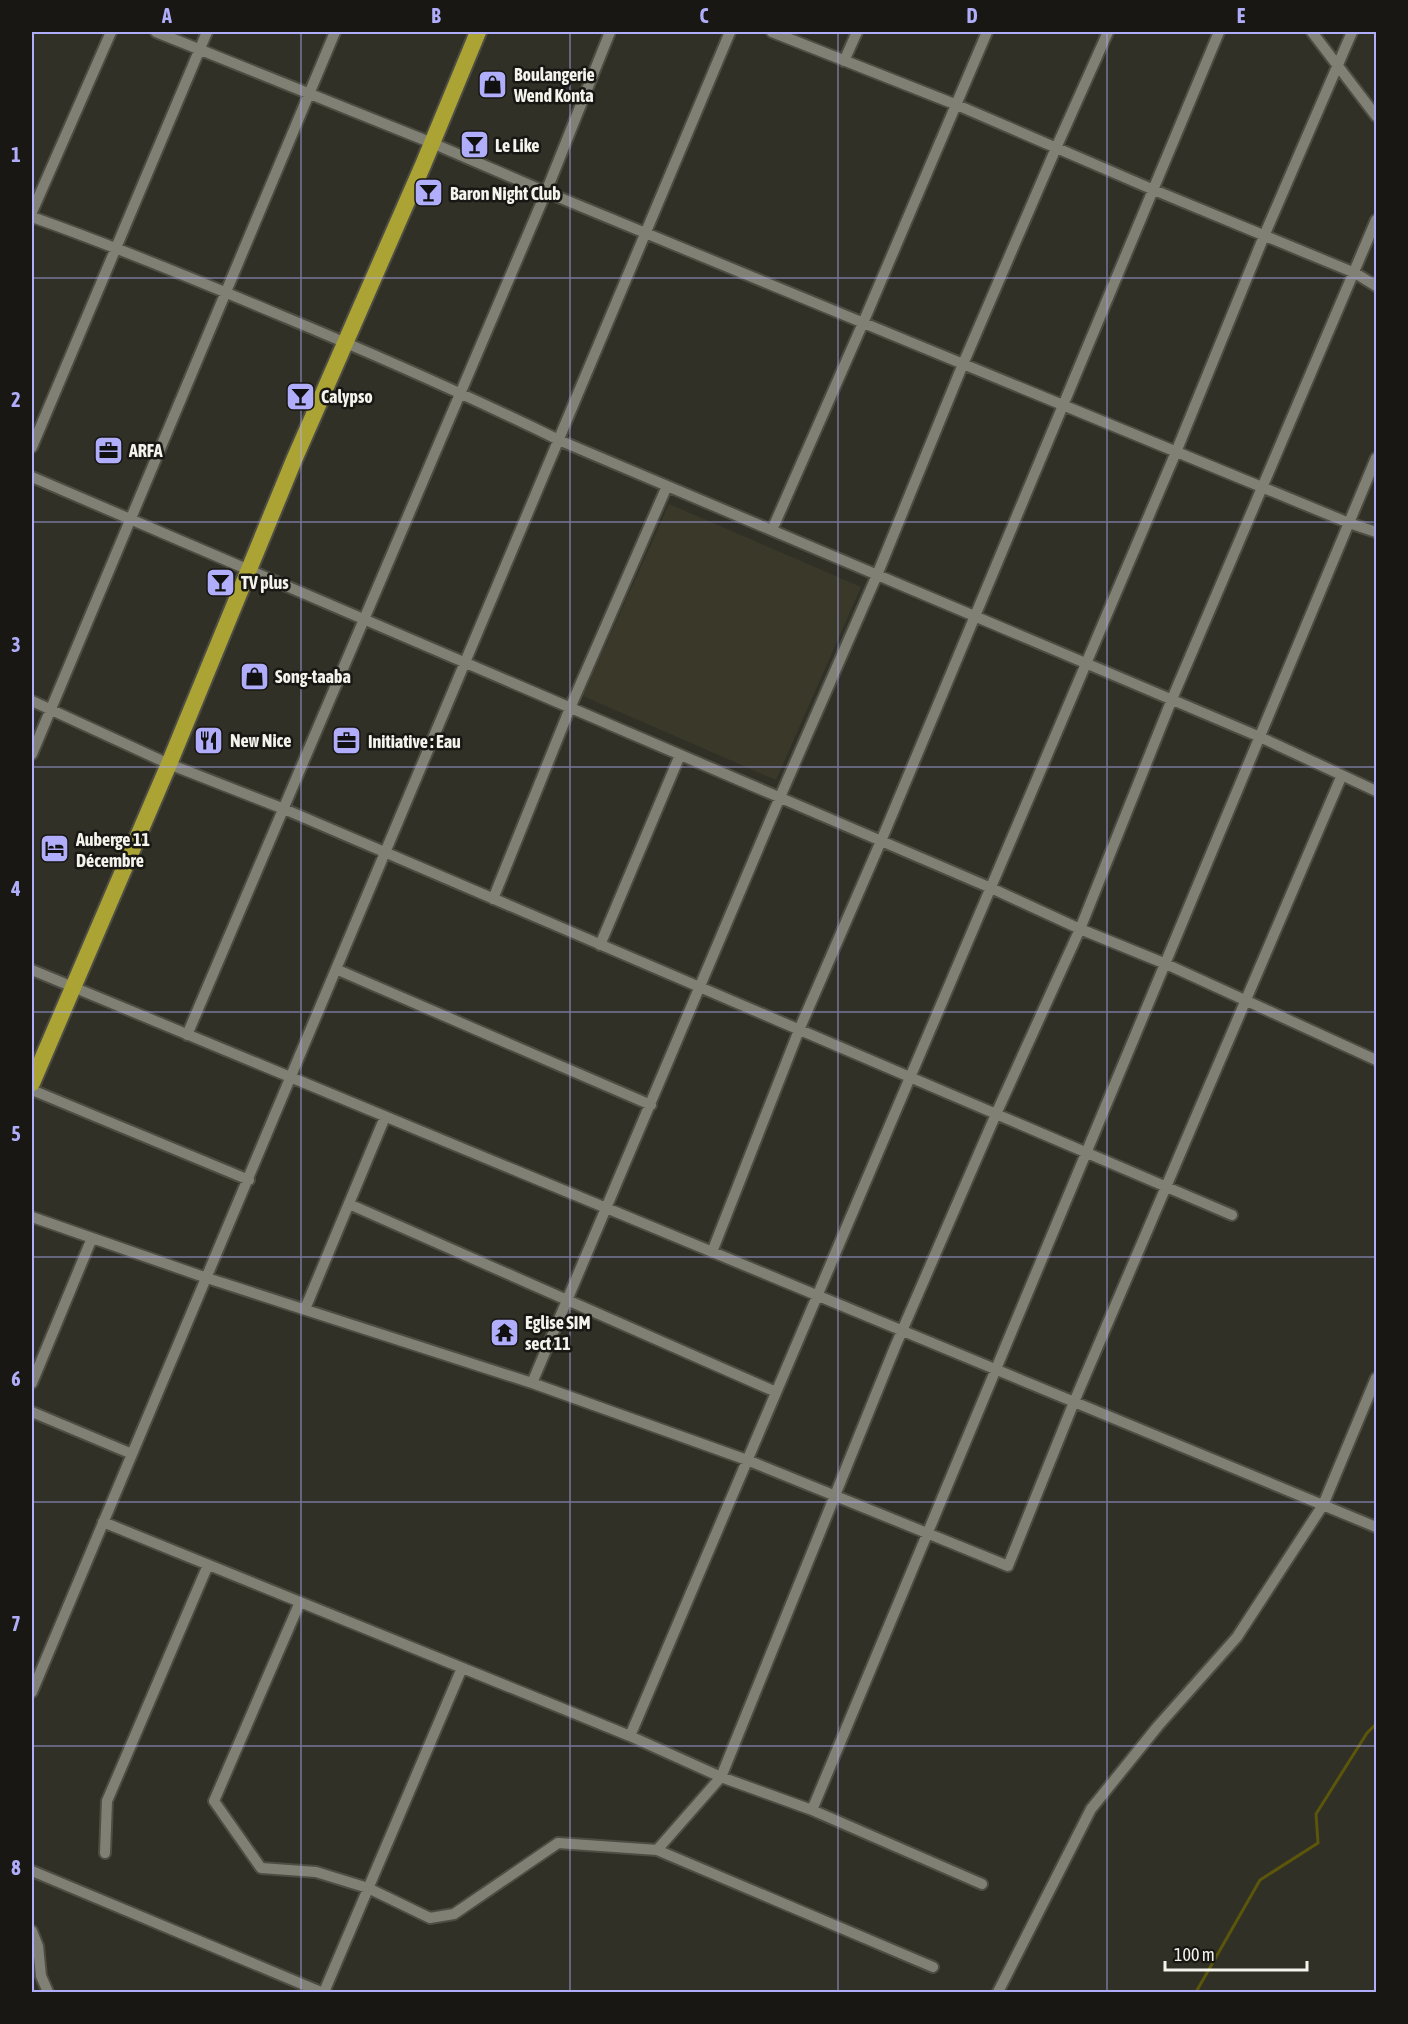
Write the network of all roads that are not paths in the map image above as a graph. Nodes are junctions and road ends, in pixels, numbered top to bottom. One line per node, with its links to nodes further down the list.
1 (111, 32): 25 (street)
2 (156, 32): 15 (street)
3 (207, 32): 15 (street)
4 (335, 32): 18 (street)
5 (478, 32): 21 (highway)
6 (610, 32): 24 (street)
7 (730, 32): 28 (street)
8 (772, 32): 16 (street)
9 (857, 32): 16 (street)
10 (987, 32): 19 (street)
11 (1108, 32): 22 (street)
12 (1219, 32): 23 (street)
13 (1312, 32): 17 (street)
14 (1352, 32): 17 (street)
15 (199, 49): 18 (street); 30 (street)
16 (844, 61): 19 (street)
17 (1337, 66): 20 (street); 29 (street)
18 (309, 94): 21 (street); 33 (street)
19 (957, 105): 22 (street); 34 (street)
20 (1377, 116)
21 (432, 143): 24 (street); 35 (highway)
22 (1056, 148): 23 (street); 36 (street)
23 (1154, 190): 29 (street); 38 (street)
24 (546, 192): 28 (street); 37 (street)
25 (32, 212)
26 (32, 217): 30 (street)
27 (1377, 220): 31 (street)
28 (647, 234): 34 (street); 39 (street)
29 (1264, 236): 31 (street); 41 (street)
30 (116, 246): 33 (street); 40 (street)
31 (1355, 273): 32 (street); 45 (street)
32 (1377, 286)
33 (226, 292): 35 (street); 46 (street)
34 (863, 323): 36 (street); 48 (street)
35 (345, 342): 37 (street); 50 (highway)
36 (963, 364): 38 (street); 51 (street)
37 (461, 392): 39 (street); 53 (street)
38 (1063, 406): 41 (street); 52 (street)
39 (561, 441): 44 (street); 55 (street)
40 (32, 447)
41 (1176, 452): 45 (street); 54 (street)
42 (1377, 458): 47 (street)
43 (32, 477): 46 (street)
44 (667, 486): 48 (street); 58 (street)
45 (1262, 488): 47 (street); 56 (street)
46 (130, 520): 50 (street); 59 (street)
47 (1349, 524): 49 (street); 60 (street)
48 (772, 530): 51 (street)
49 (1377, 532)
50 (248, 570): 53 (street); 63 (highway)
51 (877, 574): 52 (street); 66 (street)
52 (975, 616): 54 (street); 68 (street)
53 (365, 620): 55 (street); 67 (street)
54 (1087, 663): 56 (street); 70 (street)
55 (468, 664): 58 (street); 69 (street)
56 (1172, 699): 60 (street); 72 (street)
57 (32, 701): 59 (street)
58 (570, 708): 62 (street); 71 (street)
59 (50, 710): 61 (street); 63 (street)
60 (1260, 736): 64 (street); 74 (street)
61 (32, 754)
62 (680, 755): 66 (street); 73 (street)
63 (169, 764): 67 (street); 77 (highway)
64 (1342, 776): 65 (street); 79 (street)
65 (1377, 791)
66 (780, 797): 68 (street); 78 (street)
67 (284, 810): 69 (street); 81 (street)
68 (881, 841): 70 (street); 80 (street)
69 (388, 854): 71 (street); 76 (street)
70 (991, 888): 72 (street); 83 (street)
71 (493, 899): 73 (street)
72 (1080, 929): 74 (street); 88 (street)
73 (600, 945): 78 (street)
74 (1166, 964): 79 (street); 90 (street)
75 (32, 970): 77 (street)
76 (339, 970): 84 (street); 87 (street)
77 (73, 987): 81 (street); 85 (highway)
78 (701, 988): 80 (street); 87 (street)
79 (1246, 1001): 82 (street); 92 (street)
80 (799, 1030): 83 (street); 98 (street)
81 (187, 1035): 84 (street)
82 (1377, 1060)
83 (909, 1077): 88 (street); 100 (street)
84 (292, 1078): 89 (street); 91 (street)
85 (32, 1083)
86 (32, 1090): 91 (street)
87 (651, 1106): 94 (street)
88 (996, 1114): 90 (street); 103 (street)
89 (385, 1117): 93 (street); 94 (street)
90 (1086, 1153): 92 (street); 104 (street)
91 (249, 1180): 99 (street)
92 (1167, 1186): 95 (street); 109 (street)
93 (349, 1204): 101 (street); 102 (street)
94 (607, 1208): 98 (street); 101 (street)
95 (1232, 1215)
96 (32, 1217): 97 (street)
97 (92, 1238): 99 (street); 106 (street)
98 (711, 1252): 100 (street)
99 (207, 1278): 102 (street); 111 (street)
100 (817, 1295): 103 (street); 108 (street)
101 (567, 1301): 107 (street); 108 (street)
102 (305, 1310): 107 (street)
103 (902, 1330): 104 (street); 113 (street)
104 (996, 1369): 109 (street); 117 (street)
105 (1377, 1378): 114 (street)
106 (32, 1383)
107 (532, 1383): 112 (street)
108 (776, 1392): 112 (street)
109 (1074, 1402): 114 (street); 117 (street)
110 (32, 1414): 111 (street)
111 (132, 1454): 115 (street)
112 (747, 1460): 113 (street); 122 (street)
113 (836, 1495): 117 (street); 123 (street)
114 (1323, 1505): 116 (street); 134 (street)
115 (103, 1522): 118 (street); 121 (street)
116 (1377, 1527)
117 (927, 1533): 124 (street)
118 (208, 1565): 119 (street); 126 (street)
119 (300, 1602): 120 (street); 129 (street)
120 (462, 1668): 122 (street); 129 (street)
121 (32, 1692)
122 (630, 1736): 123 (street)
123 (721, 1777): 124 (street); 125 (street)
124 (812, 1810): 128 (street)
125 (657, 1850): 129 (street); 131 (street)
126 (105, 1853)
127 (32, 1871): 133 (street)
128 (982, 1884)
129 (368, 1888): 133 (street)
130 (32, 1931): 132 (street)
131 (933, 1967)
132 (48, 1992)
133 (322, 1992)
134 (998, 1992)

